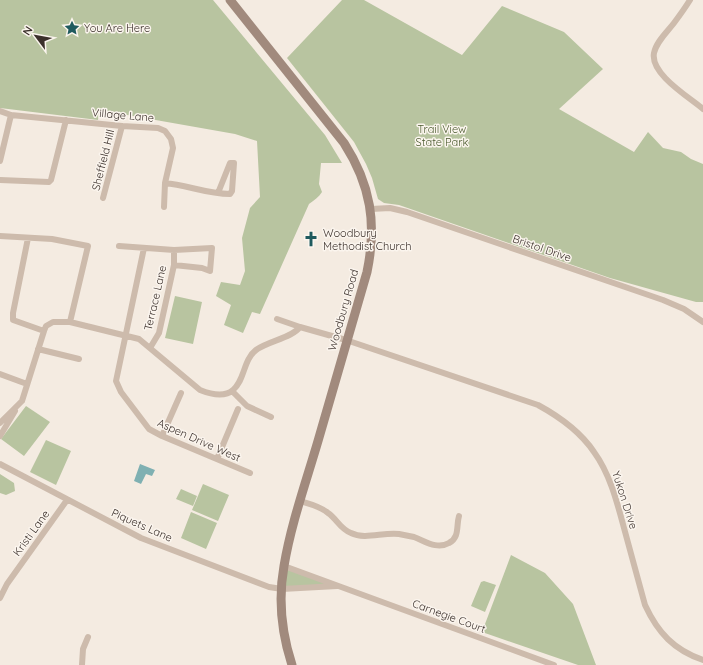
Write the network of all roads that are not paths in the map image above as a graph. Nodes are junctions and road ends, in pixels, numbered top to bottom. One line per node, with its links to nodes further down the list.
1 (230, 0): 14 (main road, Woodbury Road)
2 (690, 0): 3 (street)
3 (703, 109)
4 (0, 111): 5 (street, Village Lane)
5 (11, 115): 6 (street, Village Lane); 8 (street)
6 (66, 120): 7 (street, Village Lane); 9 (street)
7 (122, 126): 10 (street, Village Lane); 12 (street, Sheffield Hill)
8 (0, 161)
9 (0, 180)
10 (166, 183): 11 (street); 13 (street, Village Lane)
11 (218, 193): 11 (street)
12 (104, 198)
13 (164, 207)
14 (371, 209): 23 (street, Bristol Drive); 27 (main road, Woodbury Road)
15 (0, 236): 16 (street)
16 (28, 238): 22 (street); 25 (street)
17 (119, 246): 18 (street)
18 (144, 248): 19 (street); 26 (street, Aspen Drive West)
19 (174, 250): 20 (street, Terrace Lane); 20 (street)
20 (174, 265): 28 (street, Terrace Lane)
21 (277, 319): 24 (street, Yukon Drive)
22 (70, 322): 25 (street); 26 (street)
23 (703, 322)
24 (300, 327): 27 (street, Yukon Drive); 33 (street)
25 (44, 331): 29 (street)
26 (125, 335): 28 (street); 40 (street, Aspen Drive West)
27 (346, 340): 45 (main road, Woodbury Road); 52 (street, Yukon Drive)
28 (150, 348): 33 (street)
29 (38, 349): 30 (street); 32 (street)
30 (79, 359)
31 (0, 374): 32 (street)
32 (27, 384): 35 (street)
33 (232, 391): 37 (street)
34 (181, 393): 40 (street)
35 (17, 407): 38 (street); 39 (street)
36 (238, 409): 41 (street)
37 (271, 417)
38 (0, 423)
39 (0, 436)
40 (162, 436): 41 (street, Aspen Drive West)
41 (217, 459): 43 (street, Aspen Drive West)
42 (0, 464): 44 (street, Piquets Lane)
43 (250, 473)
44 (67, 500): 49 (street, Piquets Lane); 50 (street, Kristi Lane)
45 (300, 501): 46 (street); 47 (main road, Woodbury Road)
46 (459, 516)
47 (284, 566): 48 (street, Carnegie Court); 49 (main road, Woodbury Road)
48 (337, 586): 49 (street, Carnegie Court); 55 (street, Carnegie Court)
49 (282, 589): 54 (main road, Woodbury Road)
50 (0, 598)
51 (88, 637): 53 (street)
52 (703, 660)
53 (82, 665)
54 (292, 665)
55 (554, 665)

